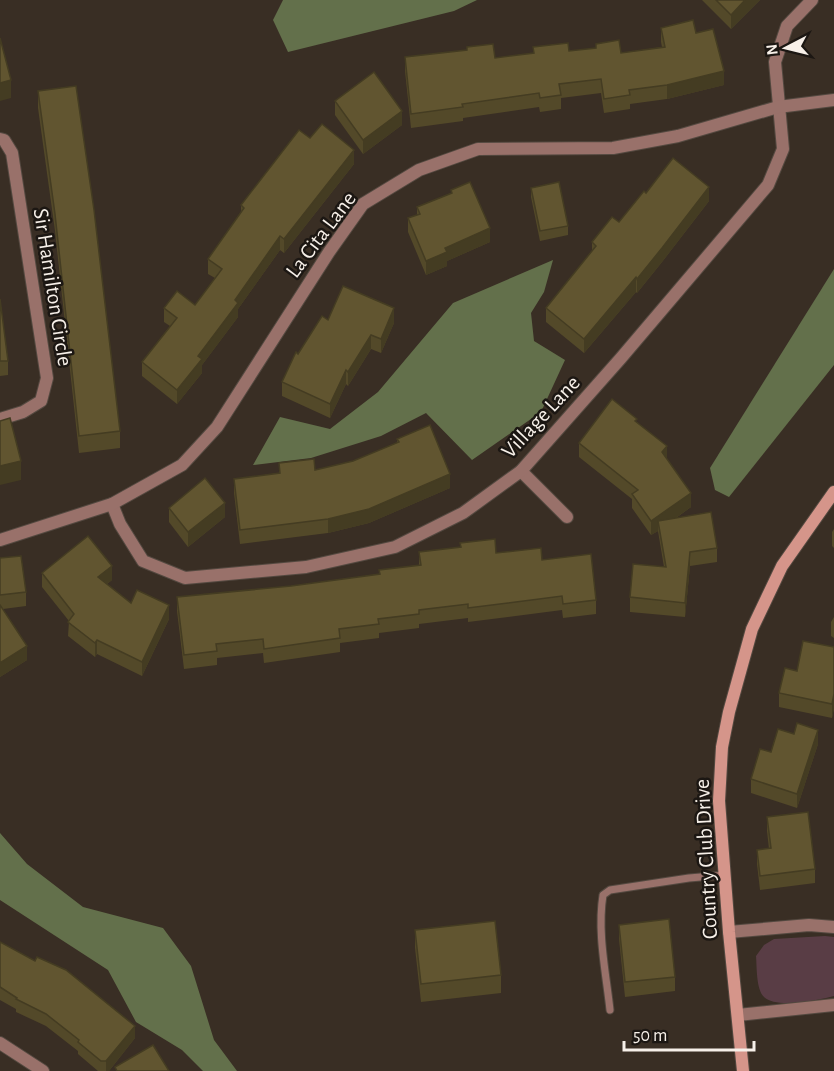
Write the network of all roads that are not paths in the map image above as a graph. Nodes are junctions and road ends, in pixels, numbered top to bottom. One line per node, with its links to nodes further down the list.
1 (812, 0): 3 (street, Village Lane)
2 (834, 100): 3 (street, La Cita Lane)
3 (778, 107): 6 (street, Village Lane); 8 (street, La Cita Lane)
4 (0, 139): 5 (street, Sir Hamilton Circle)
5 (0, 419)
6 (521, 471): 8 (street, Village Lane); 9 (street)
7 (834, 492): 11 (street, Country Club Drive)
8 (112, 504): 10 (street, La Cita Lane)
9 (567, 517)
10 (0, 540)
11 (724, 875): 13 (street, Country Club Drive); 15 (lane)
12 (834, 927): 13 (street)
13 (729, 932): 16 (street, Country Club Drive)
14 (834, 1005): 16 (street)
15 (610, 1010)
16 (738, 1016): 19 (street, Country Club Drive)
17 (0, 1043): 18 (street)
18 (34, 1069)
19 (743, 1071)

